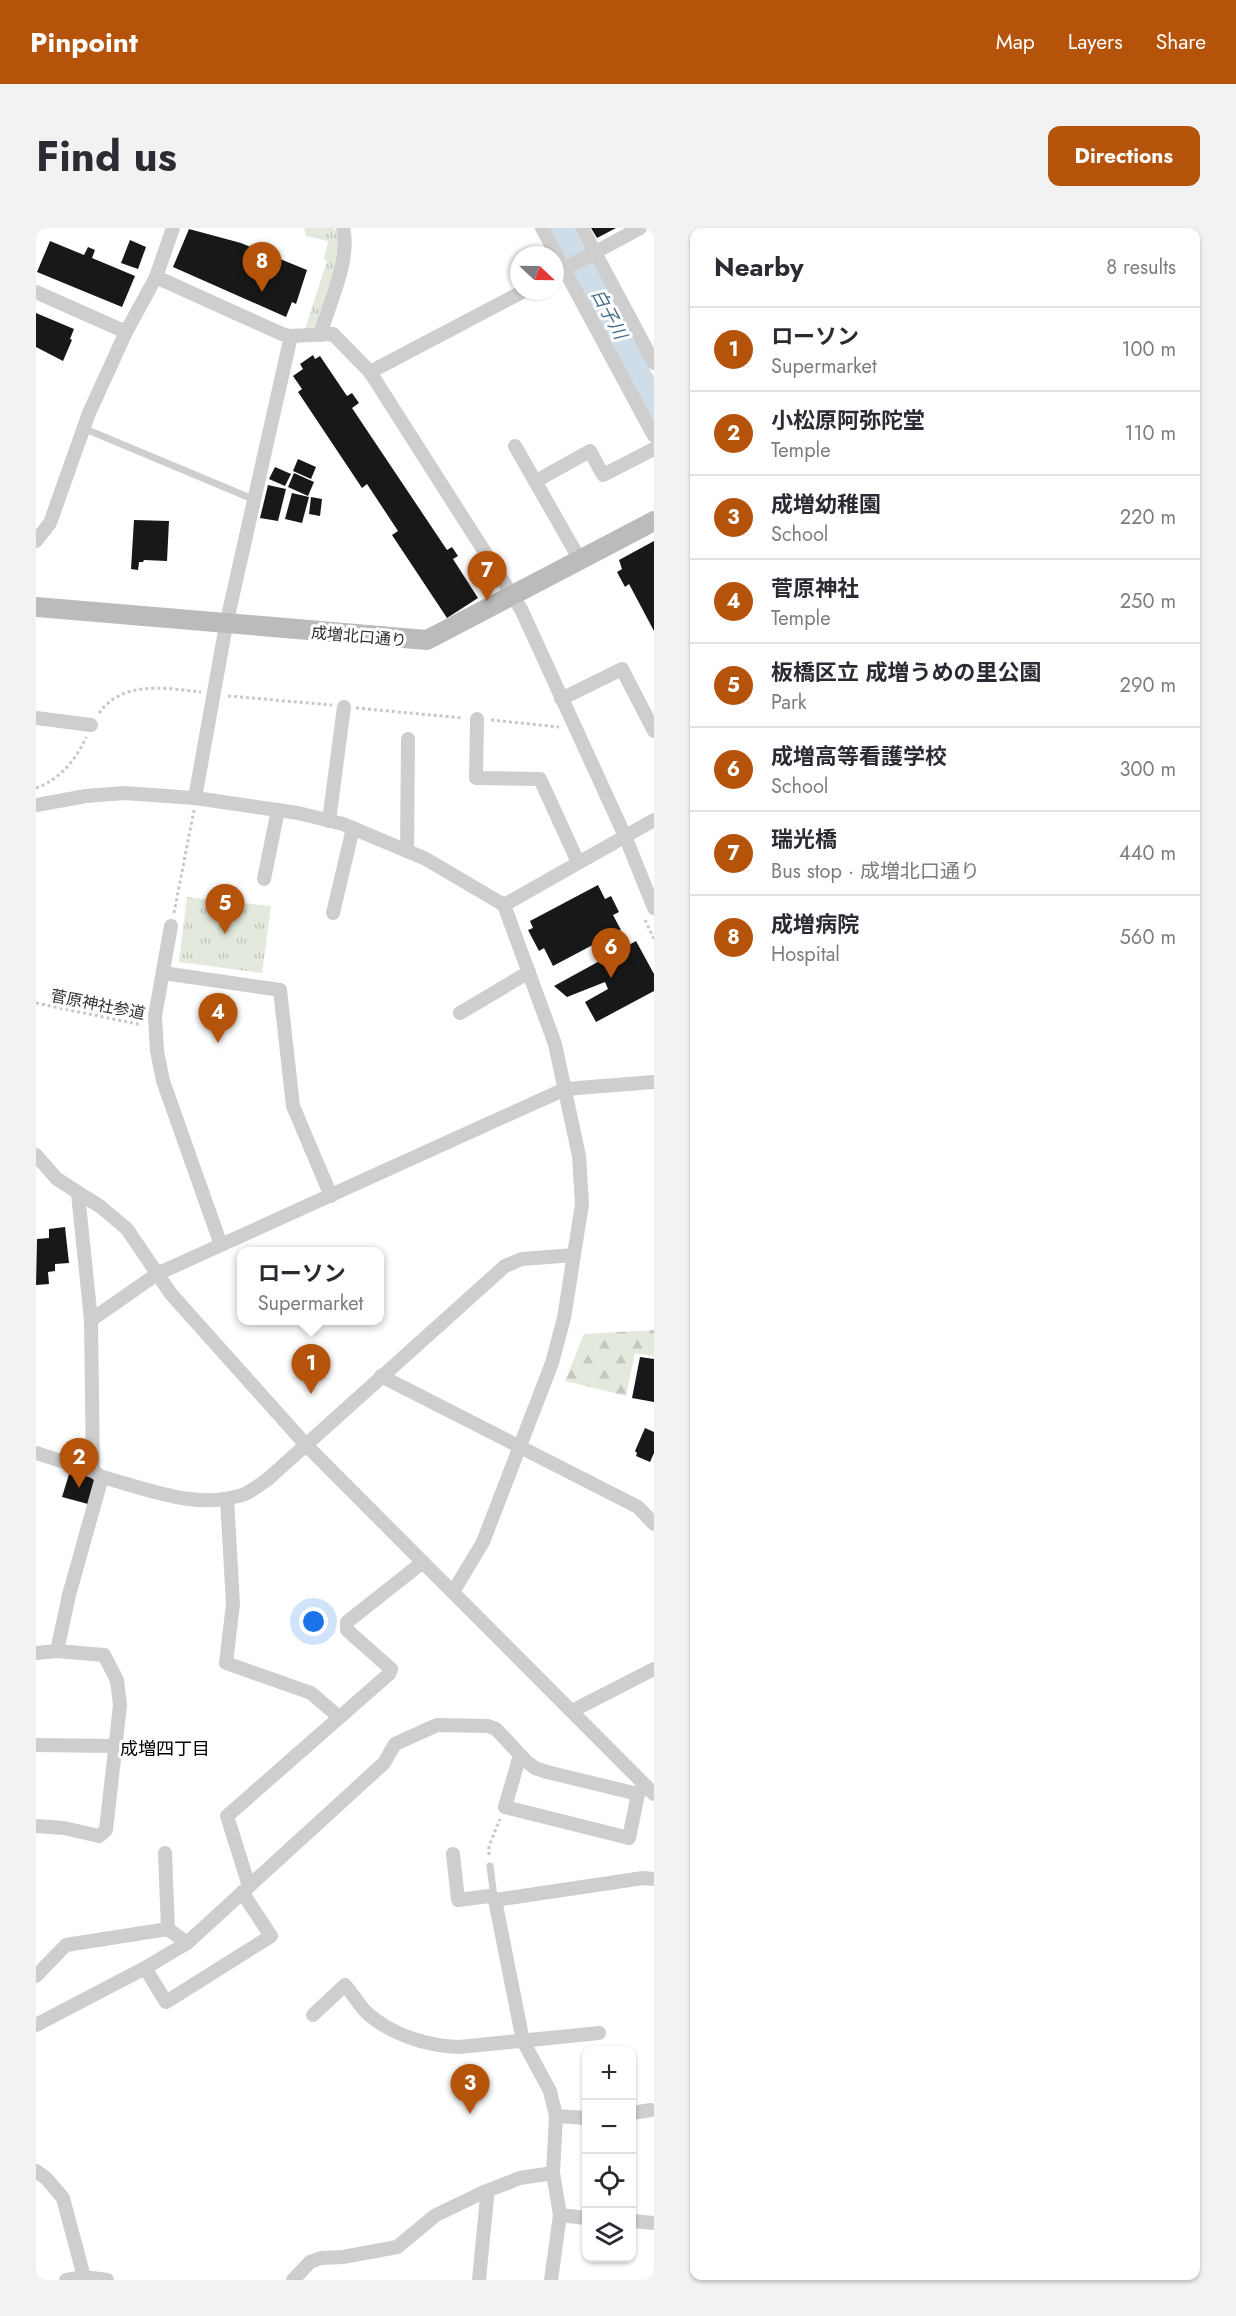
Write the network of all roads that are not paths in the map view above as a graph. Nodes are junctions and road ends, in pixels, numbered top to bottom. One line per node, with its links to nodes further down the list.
1 (173, 228): 10 (street)
2 (343, 228): 14 (street)
3 (542, 228): 6 (street)
4 (582, 228): 7 (street)
5 (639, 228): 7 (street)
6 (551, 246)
7 (592, 254): 8 (street); 16 (street)
8 (564, 269)
9 (564, 274): 19 (street)
10 (156, 277): 13 (street); 15 (street)
11 (36, 292): 13 (street)
12 (510, 298): 17 (street)
13 (126, 332): 18 (street)
14 (320, 335): 15 (street); 17 (street)
15 (291, 336): 23 (street)
16 (654, 363)
17 (370, 372): 27 (street)
18 (83, 428): 23 (lane); 25 (street)
19 (654, 436)
20 (515, 446): 22 (street)
21 (654, 448): 22 (street)
22 (536, 481): 26 (street)
23 (255, 501): 29 (street)
24 (654, 520): 26 (street, 成増北口通り)
25 (36, 541)
26 (580, 560): 27 (street, 成増北口通り)
27 (513, 597): 29 (street, 成増北口通り); 30 (street)
28 (36, 607): 29 (street, 成増北口通り)
29 (226, 625): 37 (street)
30 (561, 699): 35 (street); 43 (street)
31 (344, 707): 41 (street)
32 (36, 718): 34 (street)
33 (477, 719): 45 (street)
34 (91, 725)
35 (654, 731)
36 (408, 739): 44 (street)
37 (195, 802): 38 (street); 39 (street)
38 (36, 805)
39 (278, 810): 41 (street); 46 (street)
40 (654, 820): 43 (street)
41 (329, 821): 42 (street)
42 (353, 828): 44 (street); 49 (street)
43 (625, 836): 45 (street); 48 (street)
44 (407, 851): 47 (street)
45 (578, 862): 47 (street)
46 (264, 879)
47 (504, 905): 51 (street)
48 (654, 908)
49 (333, 913)
50 (171, 926): 52 (street)
51 (529, 972): 53 (street); 55 (street)
52 (163, 973): 58 (street); 59 (street)
53 (460, 1013)
54 (654, 1082): 55 (street)
55 (565, 1089): 58 (street); 60 (street)
56 (36, 1155): 57 (street)
57 (78, 1194): 61 (street); 62 (street)
58 (331, 1196): 59 (street)
59 (221, 1245): 61 (street)
60 (574, 1255): 63 (street); 65 (street)
61 (157, 1274): 62 (street); 64 (street)
62 (91, 1320): 67 (street)
63 (381, 1376): 64 (street); 65 (street)
64 (306, 1445): 68 (street); 70 (street)
65 (520, 1446): 69 (street); 71 (street)
66 (36, 1453): 67 (street)
67 (98, 1474): 68 (street); 72 (street)
68 (227, 1499): 76 (street)
69 (654, 1524)
70 (423, 1562): 71 (street); 76 (street)
71 (453, 1592): 75 (street)
72 (57, 1652): 73 (street); 78 (street)
73 (36, 1653)
74 (654, 1669): 75 (street)
75 (572, 1711): 80 (street)
76 (339, 1717): 86 (street)
77 (36, 1744): 78 (street)
78 (116, 1746): 81 (street)
79 (520, 1755): 80 (street); 80 (street); 86 (street)
80 (646, 1792)
81 (36, 1826)
82 (165, 1853): 88 (street)
83 (453, 1854): 87 (street)
84 (489, 1866): 87 (lane)
85 (654, 1879): 87 (street)
86 (245, 1889): 89 (street); 90 (street)
87 (495, 1900): 95 (street)
88 (168, 1929): 89 (street); 91 (street)
89 (187, 1944): 90 (street)
90 (145, 1968): 93 (street)
91 (36, 1976)
92 (313, 2015): 95 (street)
93 (36, 2025)
94 (599, 2033): 95 (street)
95 (523, 2041): 98 (street)
96 (651, 2110): 97 (street)
97 (636, 2113)
98 (556, 2116): 99 (street); 101 (street)
99 (582, 2118)
100 (36, 2171): 107 (street)
101 (553, 2172): 102 (street); 103 (street)
102 (484, 2192): 110 (street); 111 (street)
103 (560, 2215): 104 (street); 112 (street)
104 (582, 2218)
105 (636, 2221): 106 (street)
106 (654, 2223)
107 (84, 2277): 108 (street); 109 (street)
108 (66, 2280)
109 (107, 2280)
110 (293, 2280)
111 (479, 2280)
112 (552, 2280)

